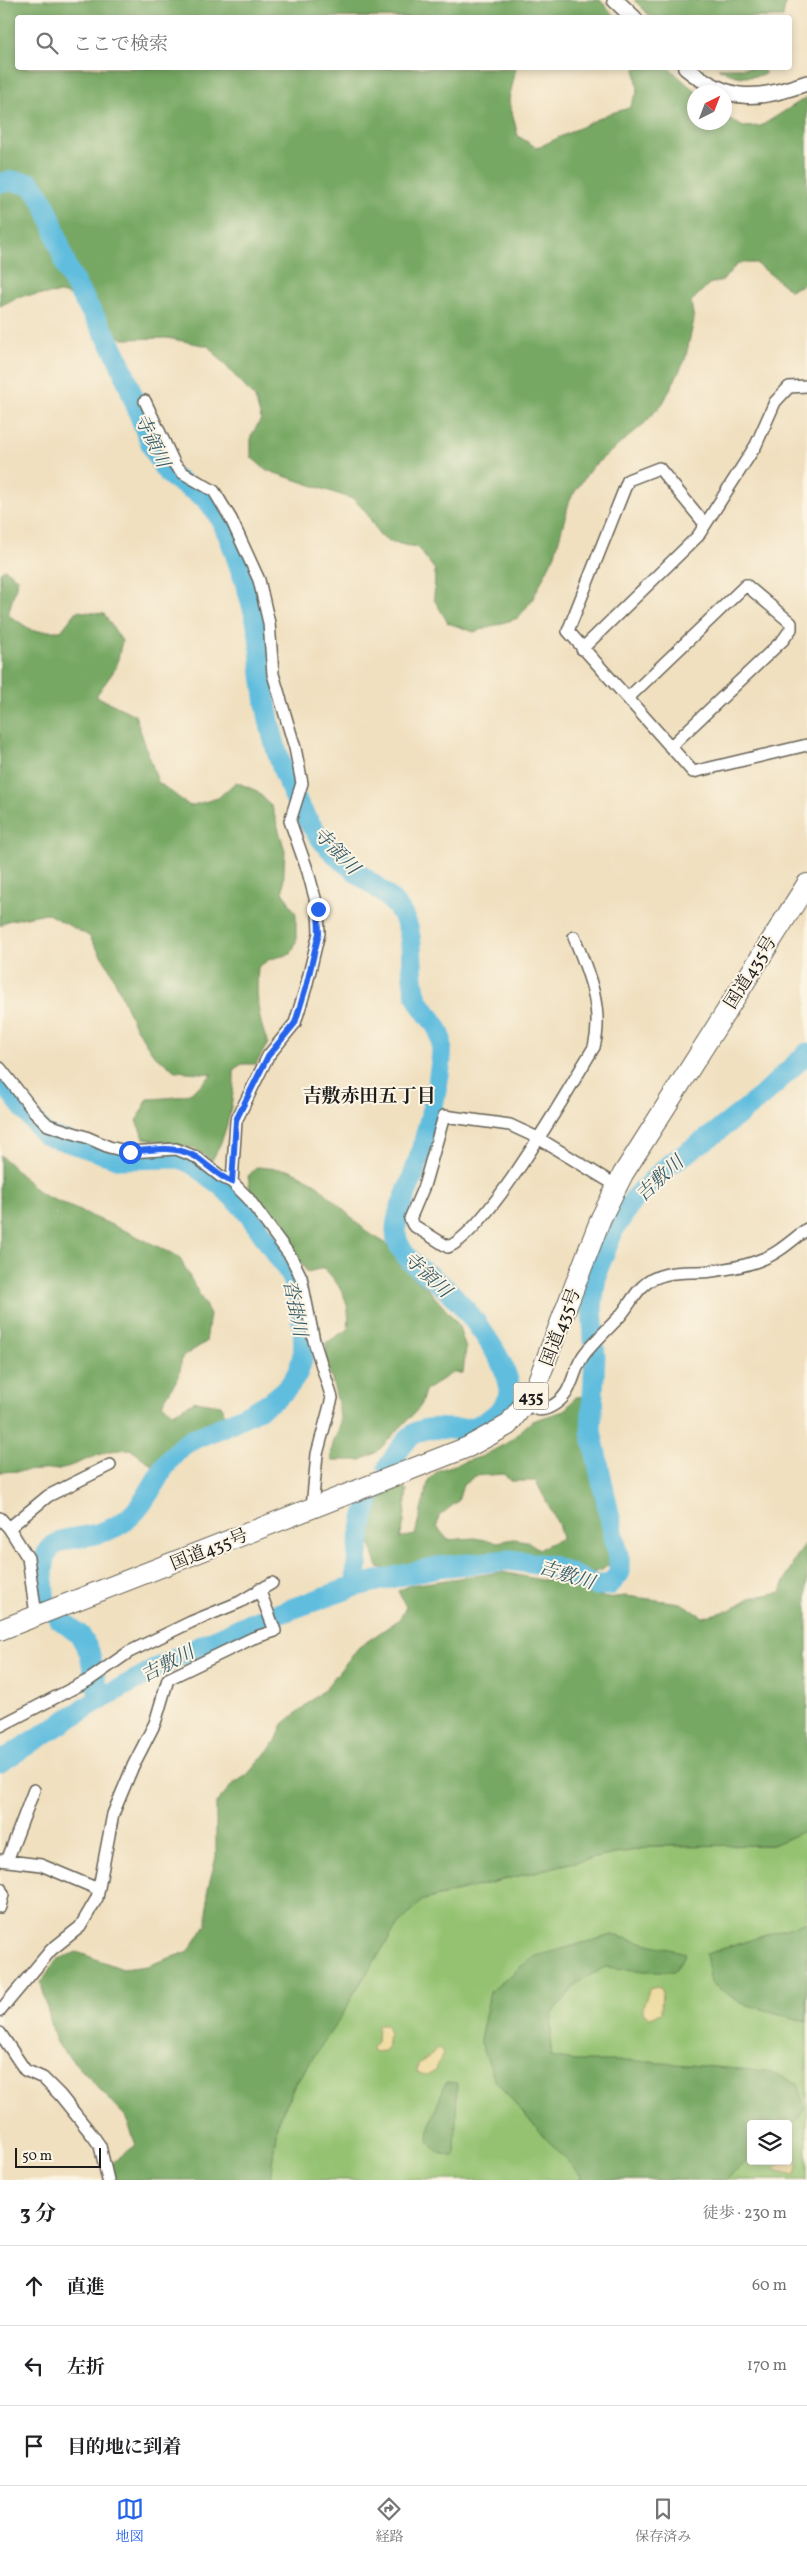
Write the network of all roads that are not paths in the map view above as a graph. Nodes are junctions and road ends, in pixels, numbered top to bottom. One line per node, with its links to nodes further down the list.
1 (615, 0): 2 (street)
2 (631, 15)
3 (689, 70): 4 (street)
4 (807, 83)
5 (807, 386): 7 (street)
6 (145, 401): 16 (street)
7 (705, 524): 8 (street); 8 (street)
8 (582, 649): 9 (street)
9 (628, 698): 11 (street); 11 (street)
10 (807, 745): 11 (street)
11 (670, 747)
12 (807, 884): 17 (highway, 国道435号 / 435)
13 (574, 937): 15 (street)
14 (0, 1068): 16 (street)
15 (538, 1138): 15 (street); 17 (street)
16 (232, 1182): 21 (street)
17 (617, 1186): 19 (highway, 国道435号 / 435)
18 (807, 1229): 19 (street)
19 (526, 1403): 21 (highway, 国道435号 / 435)
20 (110, 1465): 23 (street)
21 (312, 1508): 26 (highway, 国道435号 / 435)
22 (0, 1518): 23 (street)
23 (9, 1528): 26 (street)
24 (272, 1583): 25 (street)
25 (262, 1594): 28 (street); 32 (street)
26 (36, 1615): 27 (highway, 国道435号 / 435)
27 (0, 1630)
28 (0, 1726)
29 (34, 1790): 30 (street)
30 (4, 1860): 32 (street)
31 (0, 1888): 33 (street)
32 (98, 1889): 34 (street)
33 (0, 1907)
34 (0, 2011)
35 (0, 2033): 36 (street)
36 (108, 2180)

